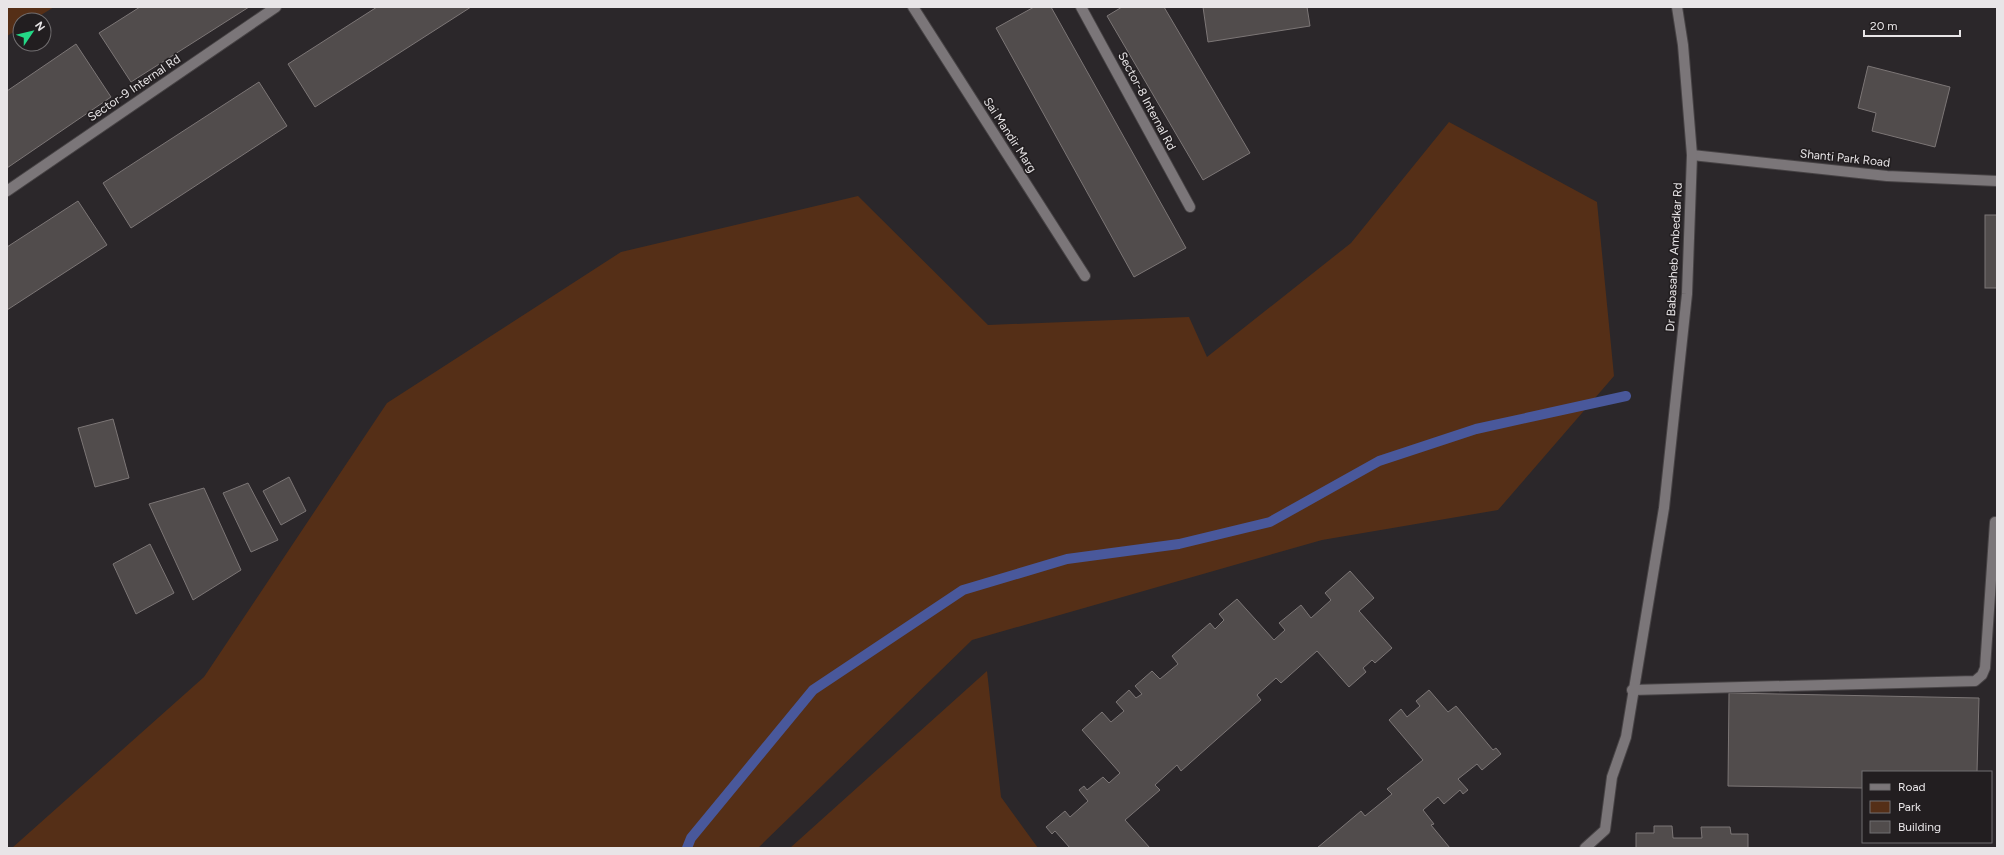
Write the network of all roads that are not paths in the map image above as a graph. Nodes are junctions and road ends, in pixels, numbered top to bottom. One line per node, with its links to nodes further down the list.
1 (276, 7): 7 (street, Sector-9 Internal Rd)
2 (913, 7): 9 (street, Sai Mandir Marg)
3 (1081, 7): 8 (street, Sector-8 Internal Rd)
4 (1677, 7): 5 (street, Dr Babasaheb Ambedkar Rd)
5 (1692, 155): 6 (street, Shanti Park Road); 11 (street, Dr Babasaheb Ambedkar Rd)
6 (1997, 181)
7 (7, 191)
8 (1190, 207)
9 (1086, 276)
10 (1995, 522): 11 (street)
11 (1632, 690): 12 (street, Dr Babasaheb Ambedkar Rd)
12 (1585, 848)

